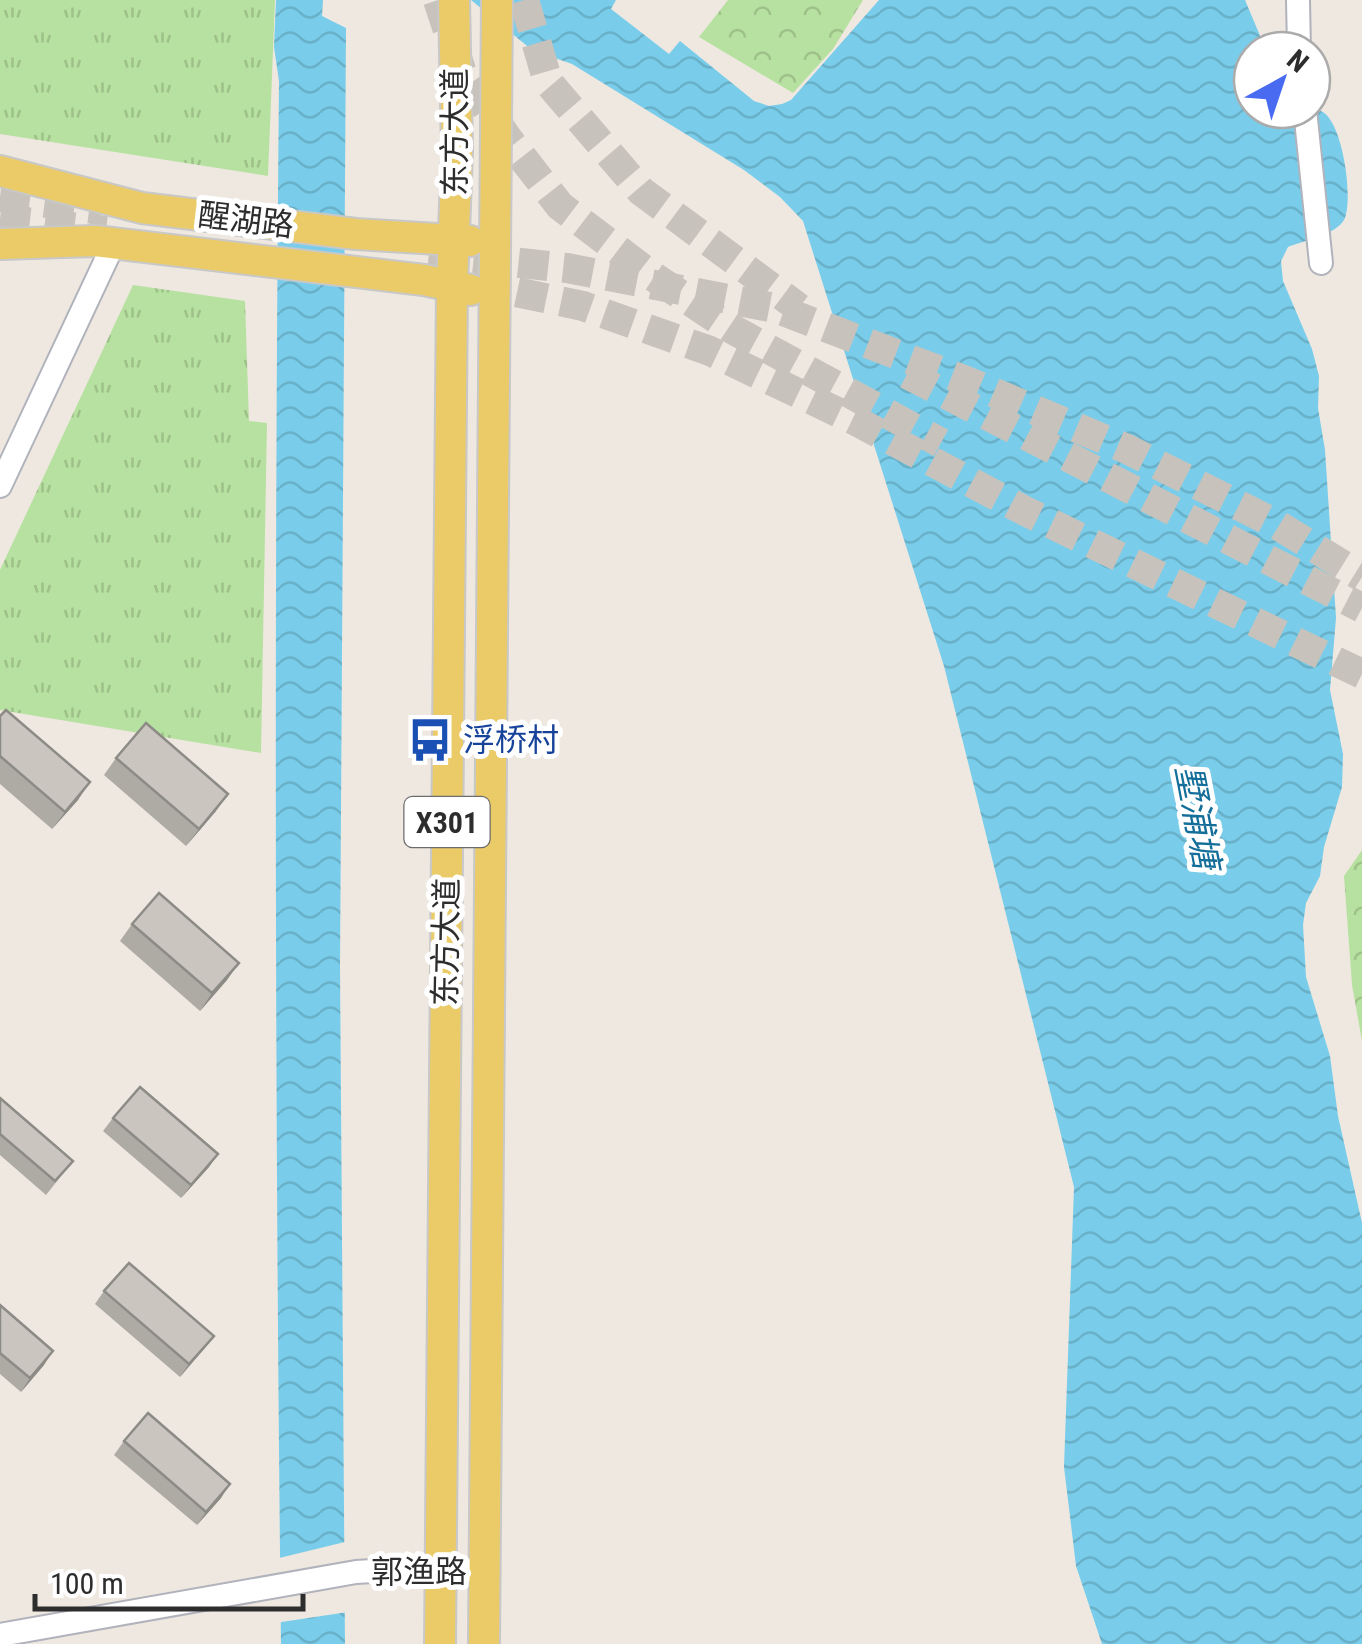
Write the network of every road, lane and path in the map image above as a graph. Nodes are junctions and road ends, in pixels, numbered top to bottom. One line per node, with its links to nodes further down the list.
1 (454, 0): 7 (main road, 东方大道 / X301)
2 (497, 0): 9 (main road, 东方大道 / X301)
3 (1298, 0): 4 (street)
4 (1299, 30)
5 (1308, 130): 11 (street)
6 (0, 172): 7 (main road, 醒湖路)
7 (453, 240): 9 (main road, 醒湖路); 12 (main road, 东方大道 / X301)
8 (114, 243): 10 (main road, 醒湖路); 12 (main road, 醒湖路); 14 (street)
9 (496, 243): 13 (main road, 东方大道 / X301)
10 (0, 244)
11 (1320, 258)
12 (452, 286): 13 (main road, 醒湖路); 15 (main road, 东方大道 / X301)
13 (494, 293): 16 (main road, 东方大道 / X301)
14 (0, 486)
15 (440, 1567): 16 (street, 郭渔路); 17 (street, 郭渔路); 18 (main road, 东方大道 / X301)
16 (484, 1572): 19 (main road, 东方大道 / X301)
17 (0, 1636)
18 (440, 1644)
19 (484, 1644)

